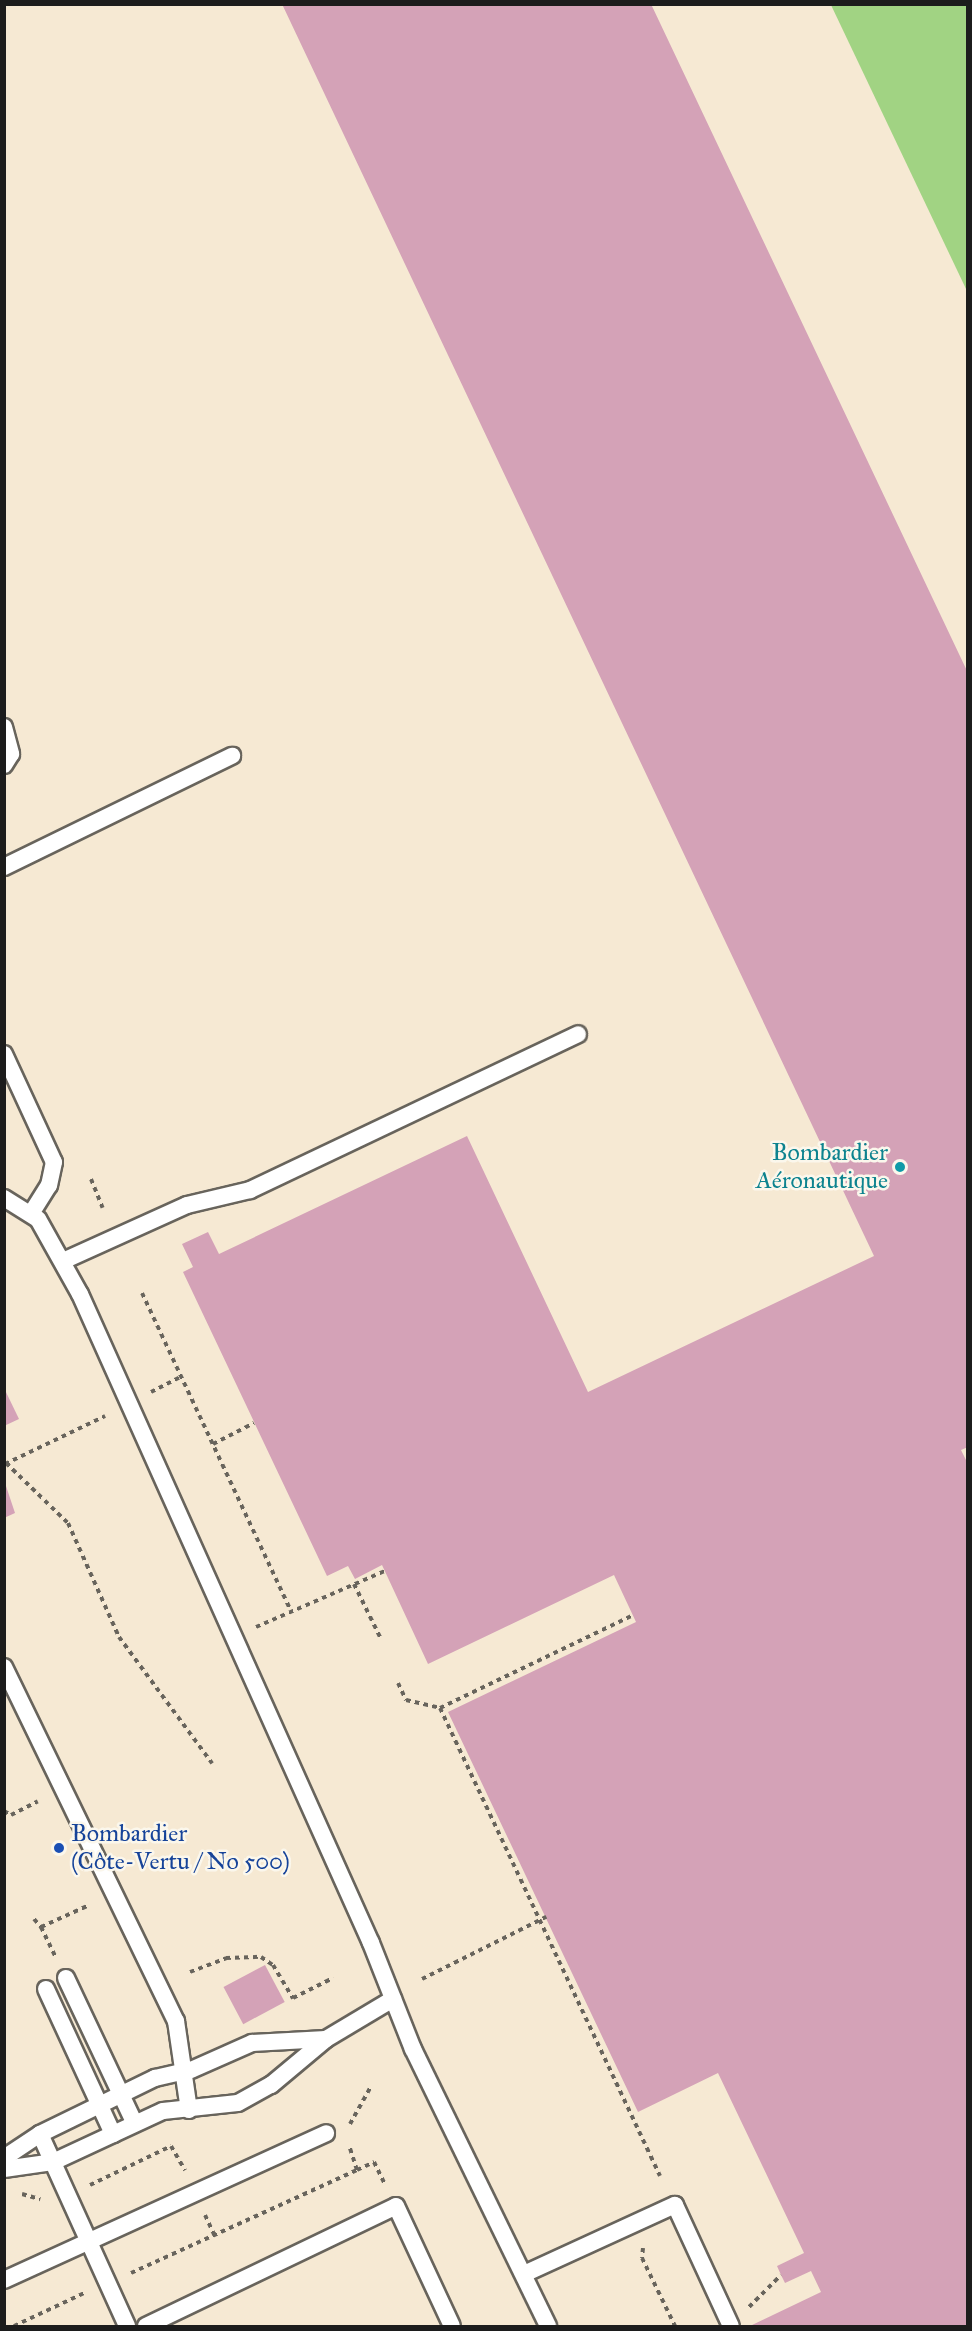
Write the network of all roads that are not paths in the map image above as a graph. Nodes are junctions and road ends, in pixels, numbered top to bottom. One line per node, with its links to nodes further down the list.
1 (4, 728): 3 (lane)
2 (232, 756): 4 (lane)
3 (4, 765)
4 (4, 867)
5 (578, 1034): 9 (lane)
6 (4, 1054): 8 (lane)
7 (4, 1198): 8 (lane)
8 (31, 1214): 9 (lane)
9 (63, 1260): 13 (lane)
10 (4, 1667): 15 (lane)
11 (66, 1978): 16 (lane)
12 (46, 1989): 17 (lane)
13 (393, 2000): 14 (lane); 27 (lane)
14 (326, 2039): 15 (lane); 18 (lane)
15 (183, 2072): 16 (lane); 18 (lane)
16 (121, 2095): 17 (lane); 19 (lane)
17 (100, 2105): 21 (lane); 22 (lane)
18 (189, 2110): 19 (lane)
19 (135, 2124): 22 (lane)
20 (326, 2133): 26 (lane)
21 (40, 2134): 23 (lane); 24 (lane)
22 (113, 2134): 24 (lane)
23 (4, 2158)
24 (53, 2162): 25 (lane); 26 (lane)
25 (4, 2169)
26 (89, 2242): 28 (lane); 29 (lane)
27 (524, 2274): 32 (lane); 33 (lane)
28 (4, 2280)
29 (127, 2326)
30 (146, 2326): 31 (lane)
31 (453, 2326)
32 (548, 2326)
33 (730, 2326)

